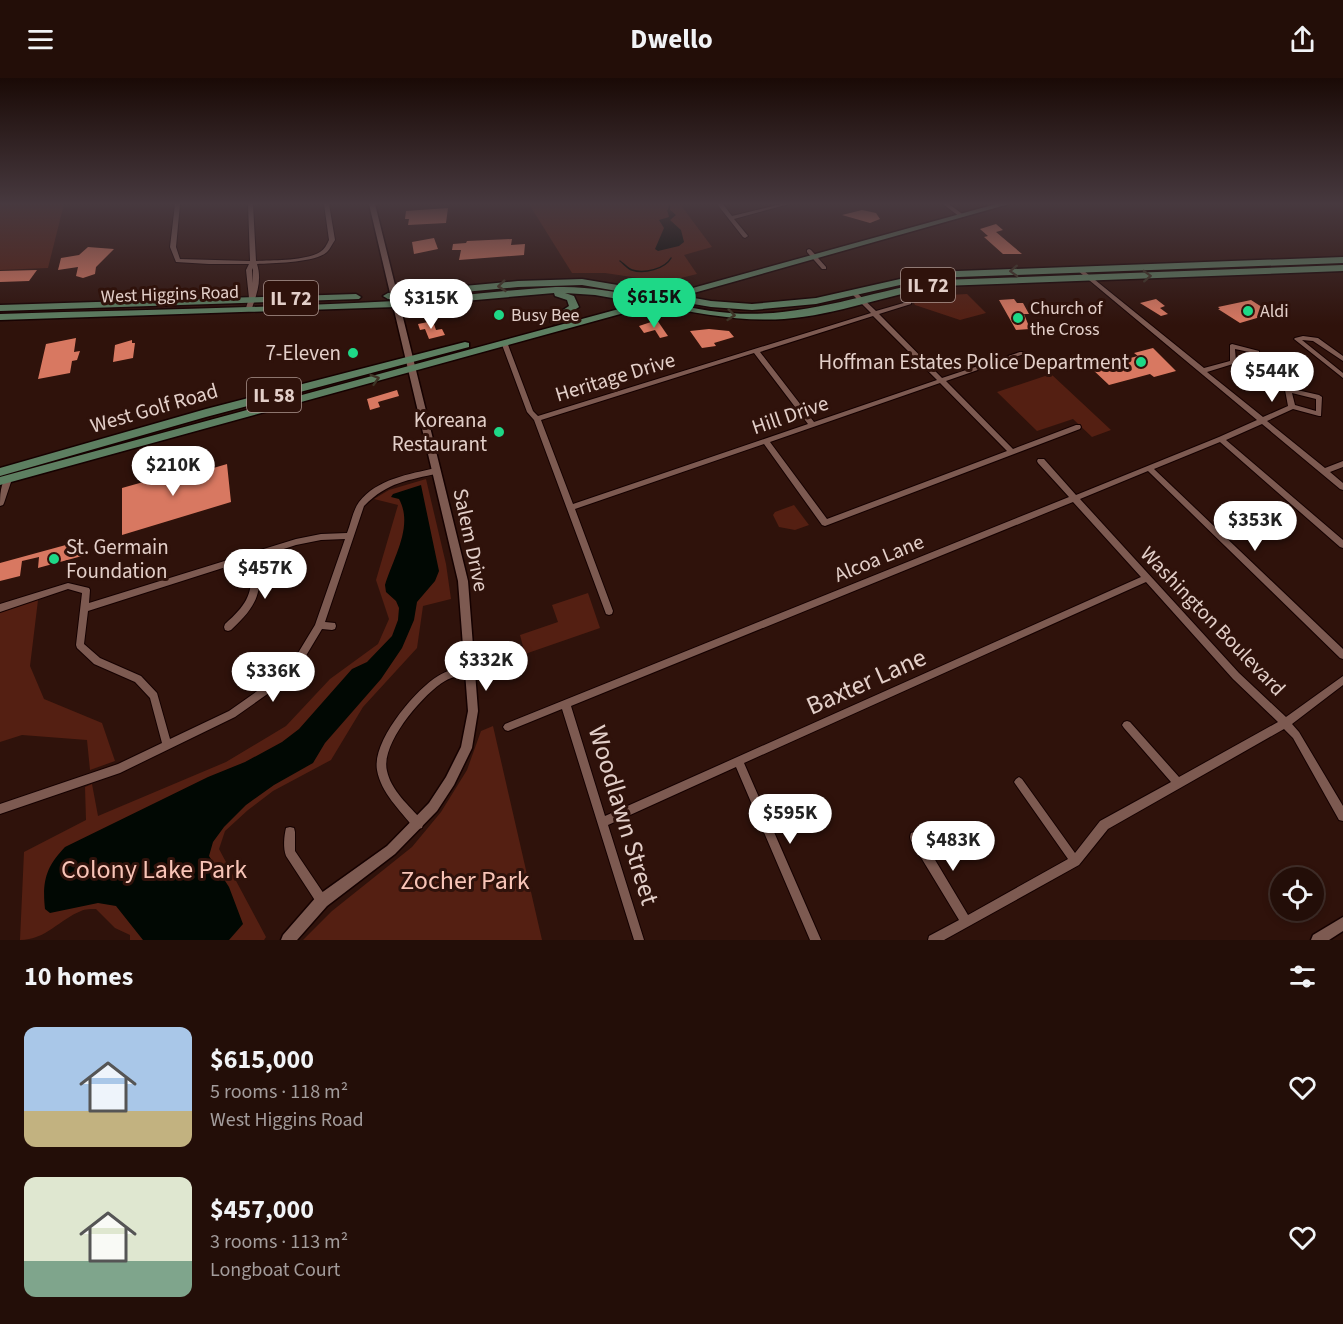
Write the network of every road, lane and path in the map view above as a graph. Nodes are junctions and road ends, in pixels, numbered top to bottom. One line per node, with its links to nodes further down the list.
1 (173, 244): 8 (street)
2 (252, 244): 8 (street)
3 (329, 244): 8 (street)
4 (381, 244): 19 (street, Salem Drive)
5 (846, 244): 6 (main road, West Golf Road / IL 58)
6 (811, 254): 9 (street); 13 (main road, West Golf Road / IL 58); 17 (main road, West Golf Road / IL 58)
7 (1343, 260): 11 (main road, West Higgins Road / IL 72)
8 (253, 262): 21 (street)
9 (824, 268)
10 (1343, 268): 12 (main road, West Higgins Road / IL 72, one-way to 10)
11 (1079, 269): 12 (street); 16 (main road, West Higgins Road / IL 72, one-way to 16)
12 (1088, 278): 16 (main road, West Higgins Road / IL 72); 33 (street)
13 (715, 285): 15 (main road, West Golf Road / IL 58); 22 (main road)
14 (524, 293): 18 (main road, West Higgins Road / IL 72); 19 (main road, West Higgins Road / IL 72); 26 (main road)
15 (671, 297): 17 (main road, West Golf Road / IL 58); 22 (main road, West Higgins Road / IL 72)
16 (858, 297): 17 (main road, West Higgins Road / IL 72, one-way to 16); 22 (main road, West Higgins Road / IL 72); 24 (street)
17 (655, 298): 18 (main road, West Higgins Road / IL 72); 19 (main road, West Higgins Road / IL 72, one-way to 19); 27 (main road, West Golf Road / IL 58)
18 (634, 299): 26 (main road, West Golf Road / IL 58)
19 (394, 300): 21 (main road, West Higgins Road / IL 72); 32 (street, Salem Drive)
20 (909, 303): 24 (street, Heritage Drive)
21 (250, 304): 23 (main road, West Higgins Road / IL 72); 25 (main road, West Higgins Road / IL 72)
22 (737, 306)
23 (0, 308)
24 (875, 314): 28 (street, Heritage Drive); 35 (street)
25 (0, 317)
26 (554, 320): 32 (main road, West Golf Road / IL 58)
27 (504, 342): 32 (main road, West Golf Road / IL 58); 37 (street)
28 (756, 351): 37 (street, Heritage Drive); 39 (street)
29 (1022, 353): 35 (street, Hill Drive)
30 (1343, 359): 34 (street)
31 (1233, 362): 31 (street); 33 (street)
32 (411, 364): 47 (street, Salem Drive); 49 (main road, West Golf Road / IL 58)
33 (1202, 371): 38 (street)
34 (1343, 376)
35 (941, 380): 39 (street, Hill Drive); 43 (street)
36 (1292, 407): 36 (street); 38 (street, Alcoa Lane)
37 (537, 418): 53 (street)
38 (1263, 421): 41 (street, Alcoa Lane); 48 (street)
39 (813, 424): 42 (street, Hill Drive)
40 (1078, 427): 43 (street)
41 (1221, 440): 46 (street, Alcoa Lane); 55 (street)
42 (765, 441): 43 (street); 53 (street, Hill Drive)
43 (1012, 452)
44 (1041, 461): 51 (street, Washington Boulevard)
45 (1343, 464): 48 (street)
46 (1149, 468): 51 (street, Alcoa Lane); 64 (street)
47 (436, 471): 54 (street); 65 (street, Salem Drive)
48 (1324, 471): 50 (street)
49 (3, 477): 52 (street)
50 (1343, 487)
51 (1075, 499): 57 (street, Washington Boulevard); 67 (street, Alcoa Lane)
52 (0, 503)
53 (570, 508): 60 (street)
54 (351, 536): 56 (street); 61 (street)
55 (1343, 545)
56 (255, 556): 59 (street); 63 (street)
57 (1146, 578): 68 (street, Washington Boulevard); 72 (street, Baxter Lane)
58 (0, 608): 59 (street)
59 (85, 608): 71 (street)
60 (609, 611)
61 (320, 625): 62 (street); 71 (street)
62 (332, 626)
63 (228, 627)
64 (1343, 655)
65 (470, 669): 78 (street, Salem Drive); 78 (street)
66 (1343, 680): 68 (street)
67 (565, 703): 70 (street, Alcoa Lane); 77 (street, Woodlawn Street)
68 (1286, 723): 74 (street); 76 (street, Washington Boulevard)
69 (1127, 725): 74 (street)
70 (508, 727)
71 (167, 746): 75 (street)
72 (738, 761): 77 (street, Baxter Lane); 87 (street)
73 (1019, 782): 81 (street)
74 (1177, 782): 81 (street)
75 (0, 809)
76 (1343, 816)
77 (603, 822): 86 (street, Woodlawn Street)
78 (418, 824): 82 (street, Salem Drive)
79 (290, 832): 82 (street)
80 (915, 837): 83 (street)
81 (1076, 861): 83 (street)
82 (322, 901): 85 (street, Salem Drive)
83 (966, 921): 88 (street)
84 (1343, 923): 89 (street)
85 (288, 940)
86 (639, 940)
87 (816, 940)
88 (933, 940)
89 (1318, 940)

